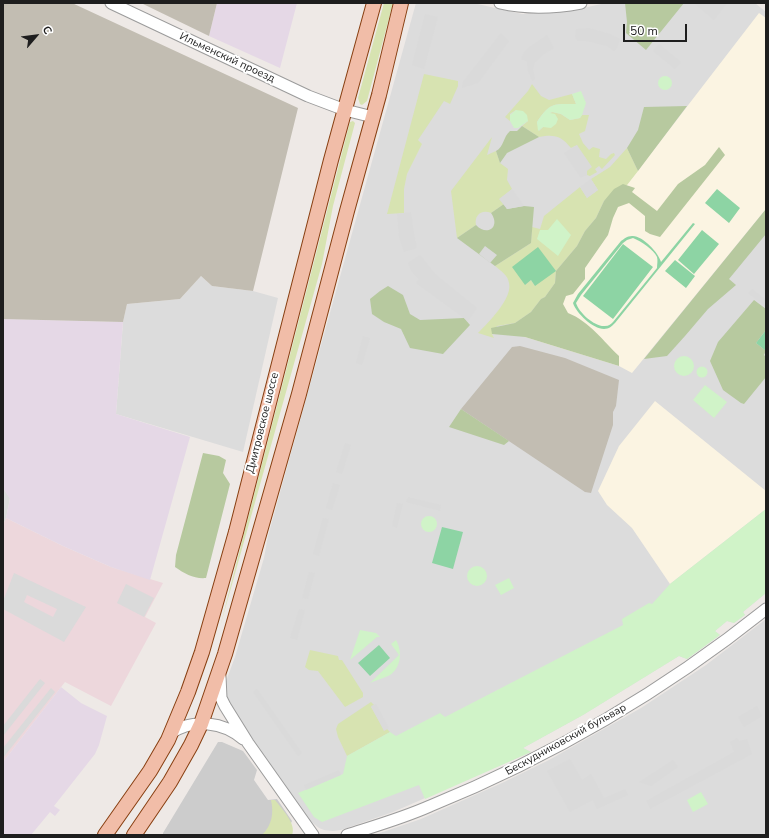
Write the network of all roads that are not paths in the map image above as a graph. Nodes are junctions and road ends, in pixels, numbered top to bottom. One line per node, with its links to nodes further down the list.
1 (110, 3): 6 (street, Ильменский проезд)
2 (374, 3): 6 (main road, Дмитровское шоссе)
3 (402, 3): 7 (main road)
4 (500, 3): 5 (street)
5 (582, 3)
6 (345, 110): 7 (street); 11 (main road, Дмитровское шоссе)
7 (373, 117): 9 (main road)
8 (766, 609): 16 (street, Бескудниковский бульвар)
9 (220, 669): 10 (main road); 12 (street)
10 (201, 724): 11 (street); 12 (street); 14 (main road)
11 (171, 733): 13 (main road, Дмитровское шоссе)
12 (248, 743): 15 (street)
13 (105, 835)
14 (134, 835)
15 (313, 835)
16 (347, 835)

